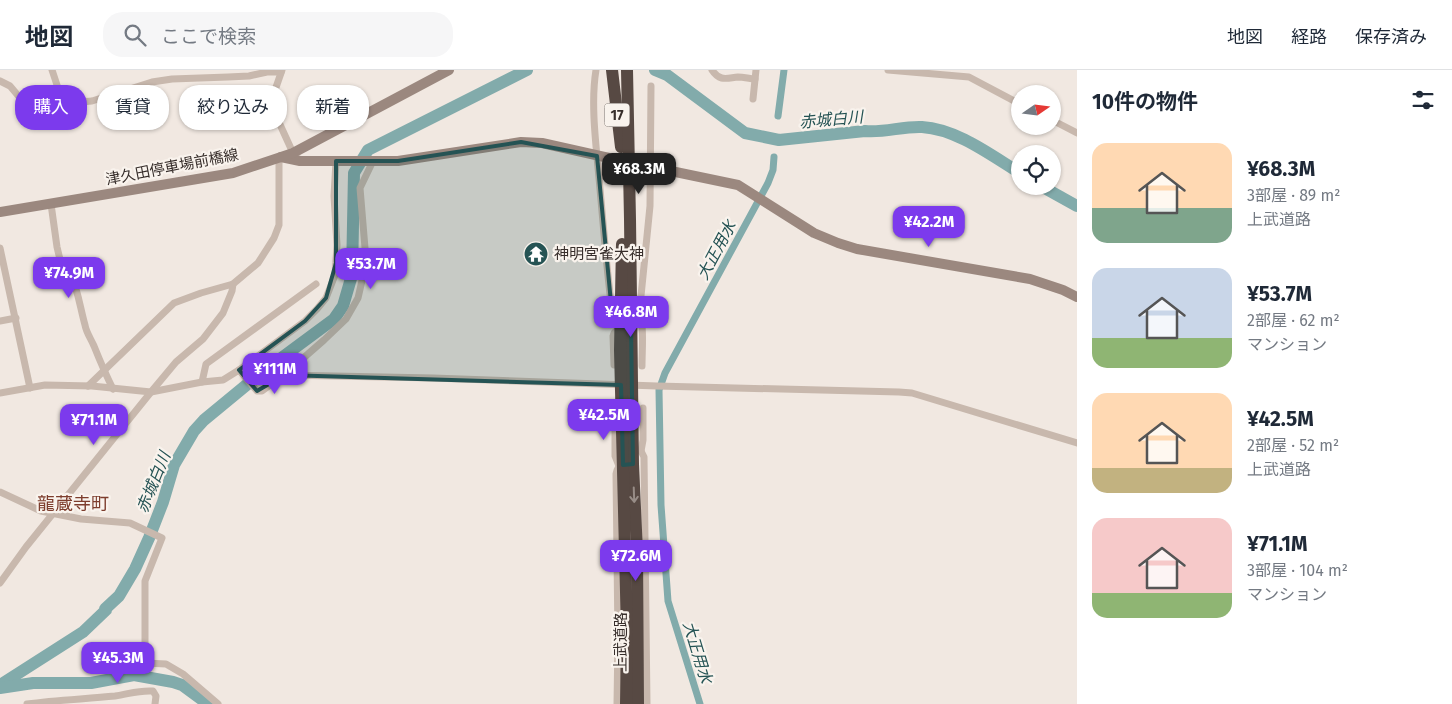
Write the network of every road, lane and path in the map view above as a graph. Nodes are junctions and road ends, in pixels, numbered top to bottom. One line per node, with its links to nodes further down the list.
1 (52, 70): 14 (street)
2 (449, 70): 22 (street, 津久田停車場前橋線)
3 (596, 70): 23 (street)
4 (627, 70): 11 (highway, 上武道路 / 17)
5 (634, 70): 11 (highway, 17)
6 (712, 70): 12 (street)
7 (756, 70): 12 (street)
8 (888, 70): 10 (street)
9 (282, 71): 19 (street); 22 (street)
10 (943, 72): 18 (street)
11 (621, 79): 35 (highway, 上武道路 / 17); 38 (highway, 上武道路 / 17)
12 (755, 79): 17 (street)
13 (0, 81): 16 (street)
14 (57, 85)
15 (651, 86): 28 (street)
16 (15, 92)
17 (753, 99)
18 (1011, 99)
19 (87, 101)
20 (1061, 125): 21 (street)
21 (1077, 133)
22 (293, 153): 24 (street, 津久田停車場前橋線)
23 (597, 156): 25 (street); 27 (street); 38 (street)
24 (280, 158): 26 (street); 29 (street, 津久田停車場前橋線); 32 (street)
25 (609, 158)
26 (339, 161): 27 (street); 42 (street)
27 (374, 161): 43 (street)
28 (646, 166): 34 (street); 35 (street)
29 (51, 204): 30 (street, 津久田停車場前橋線); 41 (street)
30 (0, 212)
31 (0, 248): 36 (street)
32 (233, 284): 41 (street); 49 (street)
33 (316, 284): 44 (street)
34 (1077, 297)
35 (634, 308): 38 (highway, 上武道路 / 17); 40 (street)
36 (16, 318): 37 (street); 47 (street)
37 (0, 321)
38 (626, 327): 39 (street); 46 (highway, 上武道路 / 17)
39 (614, 366)
40 (642, 366)
41 (103, 370): 45 (street); 48 (street)
42 (240, 370): 43 (street); 44 (street)
43 (284, 375): 46 (street)
44 (202, 382): 49 (street)
45 (88, 386): 47 (street); 48 (street)
46 (626, 386): 53 (street); 54 (highway, 上武道路 / 17); 55 (highway, 上武道路 / 17)
47 (30, 388): 50 (street)
48 (113, 389): 49 (street)
49 (151, 392): 57 (street)
50 (0, 393)
51 (615, 408): 55 (street)
52 (643, 408): 54 (street)
53 (1077, 443)
54 (637, 450): 55 (highway, 上武道路 / 17); 66 (street)
55 (625, 465): 63 (street); 64 (highway, 上武道路 / 17); 65 (highway, 上武道路 / 17, one-way to 65)
56 (0, 492): 57 (street)
57 (54, 513): 58 (street); 62 (street)
58 (0, 583)
59 (54, 702): 60 (street); 61 (street)
60 (26, 704)
61 (155, 704)
62 (218, 704)
63 (617, 704)
64 (626, 704)
65 (638, 704)
66 (647, 704)

